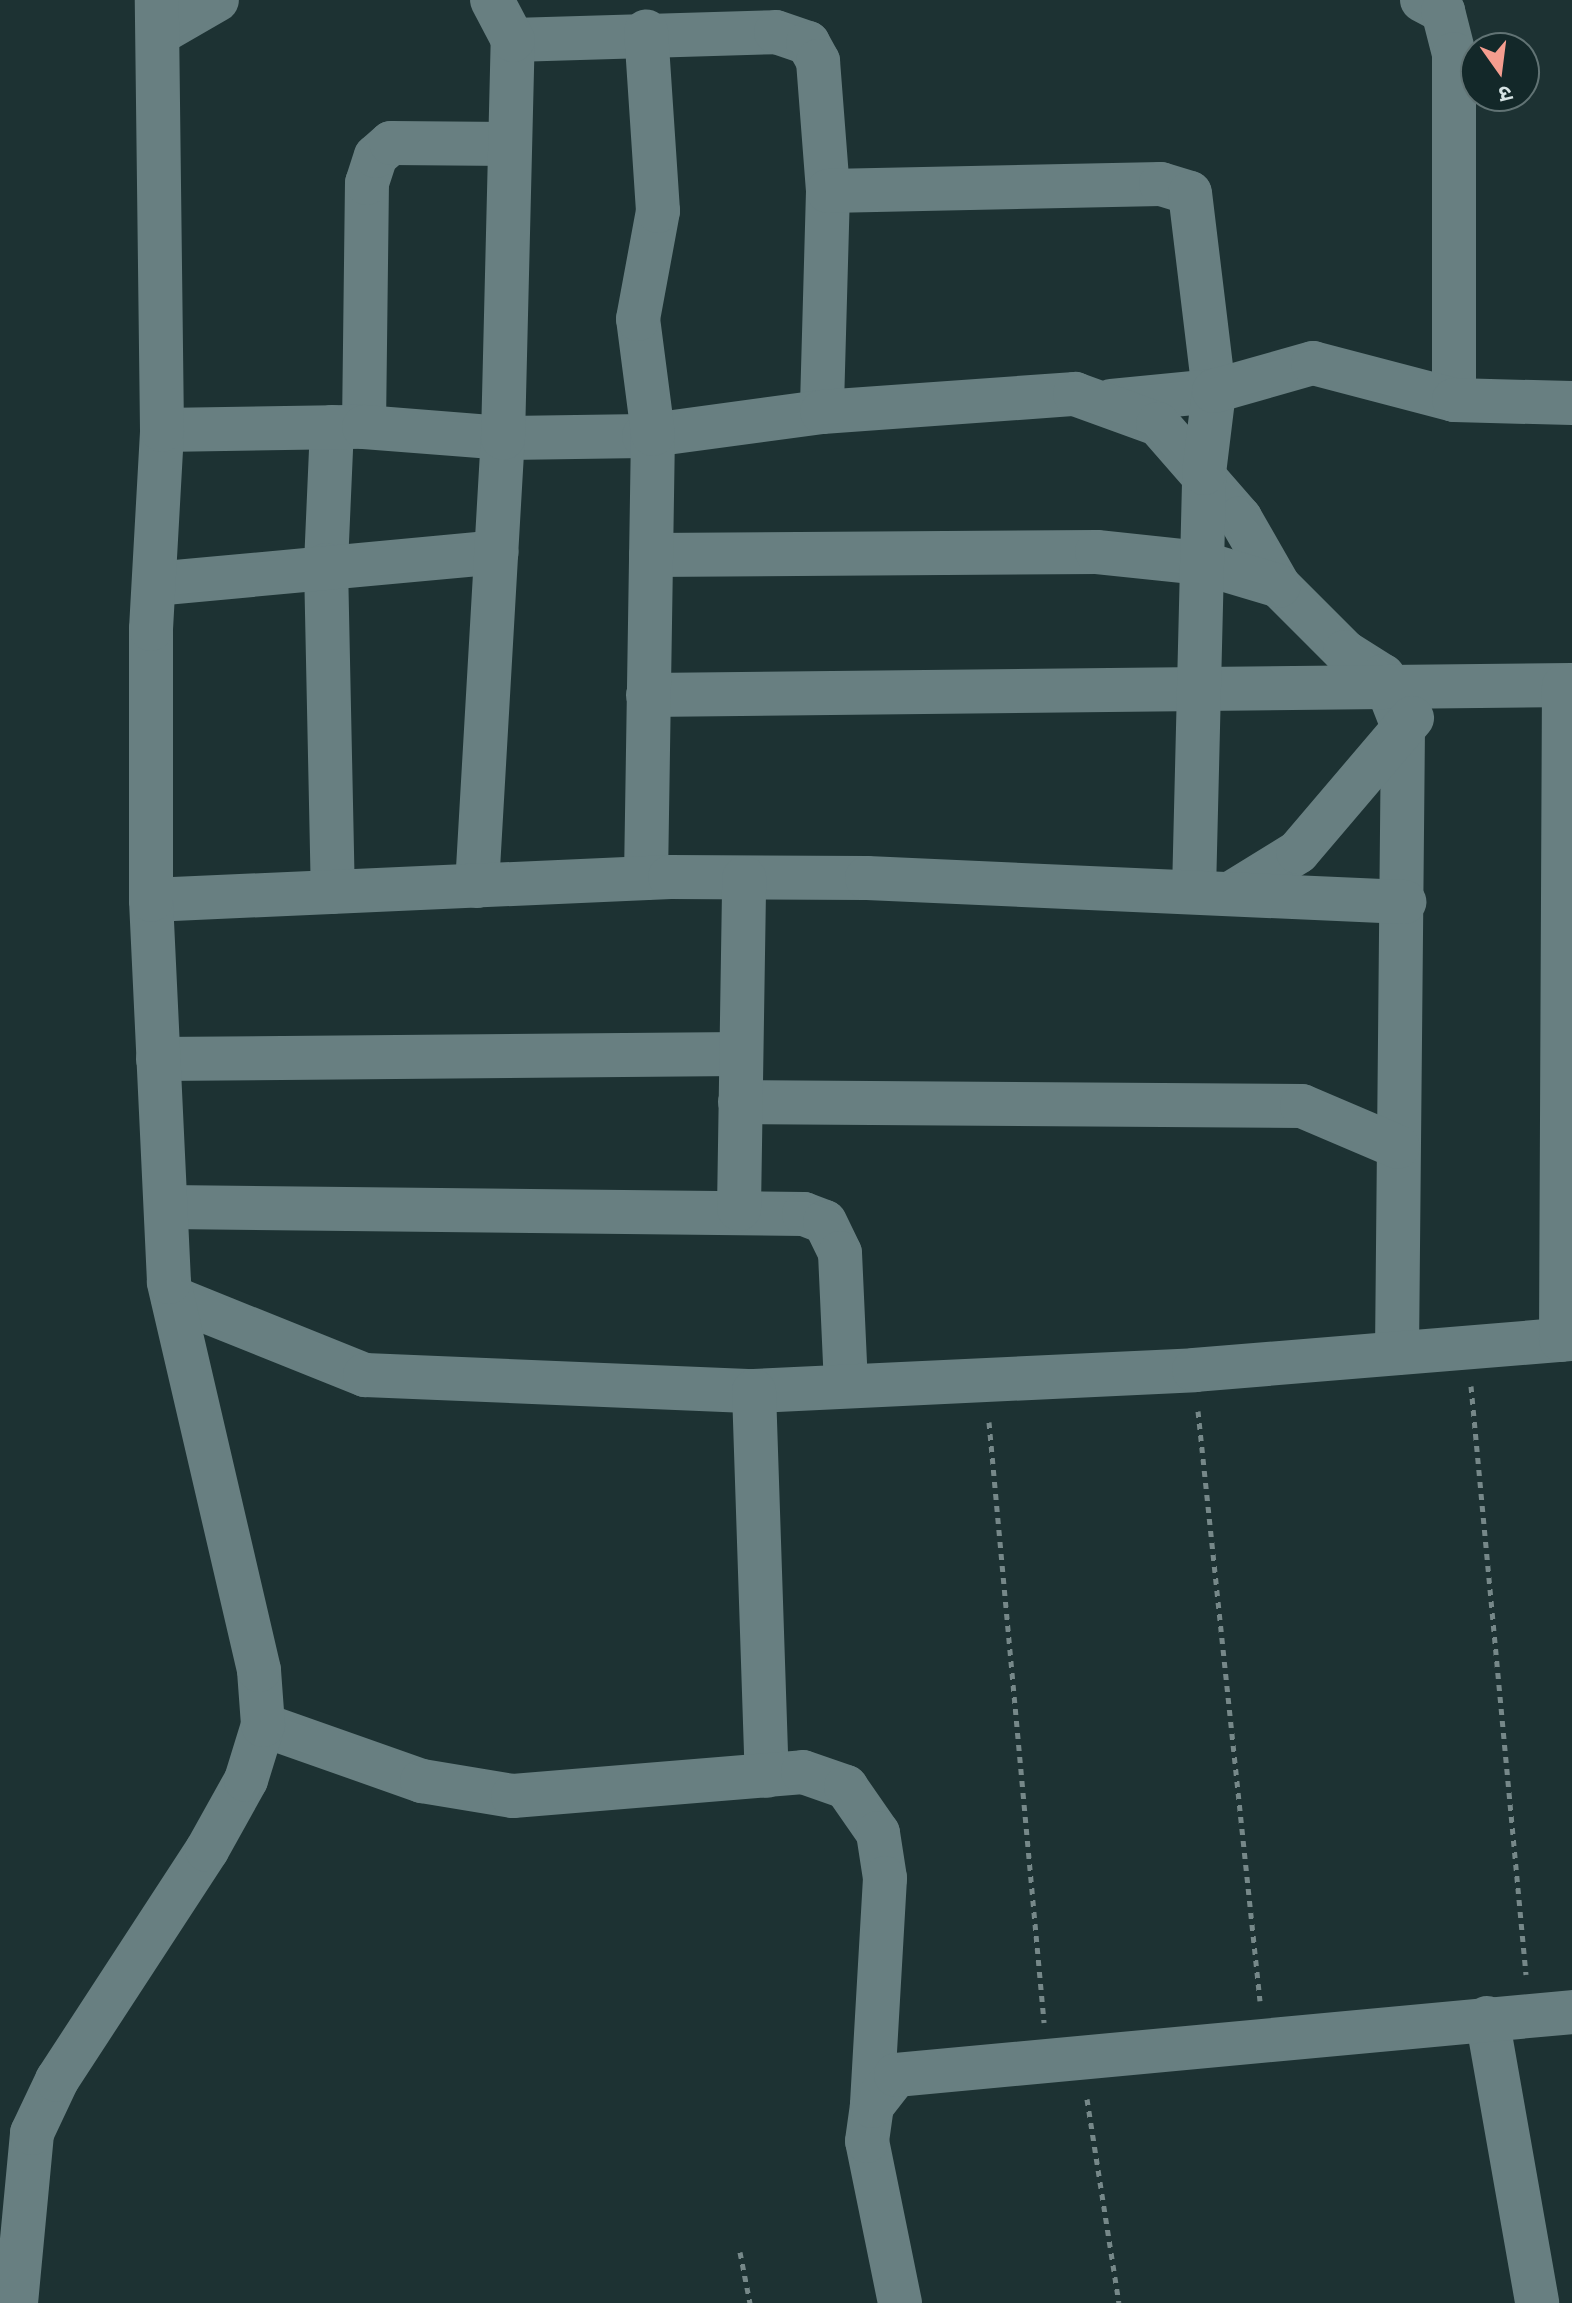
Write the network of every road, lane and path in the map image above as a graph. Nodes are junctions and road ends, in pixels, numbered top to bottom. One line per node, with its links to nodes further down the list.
1 (217, 0): 4 (street)
2 (492, 0): 6 (street)
3 (1422, 0): 10 (street)
4 (158, 17): 15 (street)
5 (646, 31): 6 (street); 8 (street); 16 (street)
6 (513, 40): 7 (street)
7 (510, 144): 14 (street); 17 (street)
8 (828, 191): 9 (street); 13 (street)
9 (1214, 391): 10 (street); 11 (street); 18 (street)
10 (1454, 400): 12 (street)
11 (1104, 402): 13 (street); 18 (street)
12 (1572, 403)
13 (822, 412): 16 (street)
14 (348, 427): 15 (street); 17 (street); 22 (street)
15 (162, 430): 23 (street)
16 (653, 434): 17 (street); 20 (street)
17 (503, 438): 19 (street)
18 (1204, 473): 21 (street); 24 (street)
19 (497, 552): 22 (street); 31 (street)
20 (651, 555): 21 (street); 27 (street)
21 (1202, 563): 24 (street); 25 (street)
22 (326, 565): 23 (street); 32 (street)
23 (154, 584): 34 (street)
24 (1279, 586): 28 (street)
25 (1199, 686): 27 (street); 28 (street); 33 (street)
26 (1568, 686): 28 (street); 43 (street)
27 (648, 695): 29 (street)
28 (1396, 708): 33 (street); 35 (street)
29 (646, 878): 30 (street); 31 (street)
30 (744, 878): 33 (street); 36 (street)
31 (477, 886): 32 (street)
32 (333, 892): 34 (street)
33 (1212, 893): 35 (street)
34 (151, 900): 37 (street)
35 (1404, 902): 39 (street)
36 (741, 1054): 37 (street); 38 (street)
37 (158, 1059): 40 (street)
38 (740, 1102): 39 (street); 41 (street)
39 (1398, 1147): 45 (street)
40 (168, 1207): 41 (street); 42 (street)
41 (739, 1209): 48 (street)
42 (173, 1298): 49 (street); 50 (street)
43 (1566, 1339): 44 (street)
44 (1467, 1347): 45 (street); 53 (path)
45 (1397, 1353): 46 (street)
46 (1194, 1370): 47 (street); 54 (path)
47 (985, 1377): 48 (street); 55 (path)
48 (846, 1386): 49 (street)
49 (754, 1391): 51 (street)
50 (263, 1725): 51 (street); 58 (street)
51 (767, 1776): 56 (street)
52 (1572, 2012): 53 (street)
53 (1508, 2016): 54 (street); 62 (street)
54 (1264, 2038): 55 (street)
55 (1063, 2057): 56 (street); 61 (path)
56 (872, 2106): 60 (street)
57 (740, 2252): 59 (path)
58 (16, 2303)
59 (750, 2303)
60 (900, 2303)
61 (1119, 2303)
62 (1537, 2303)

